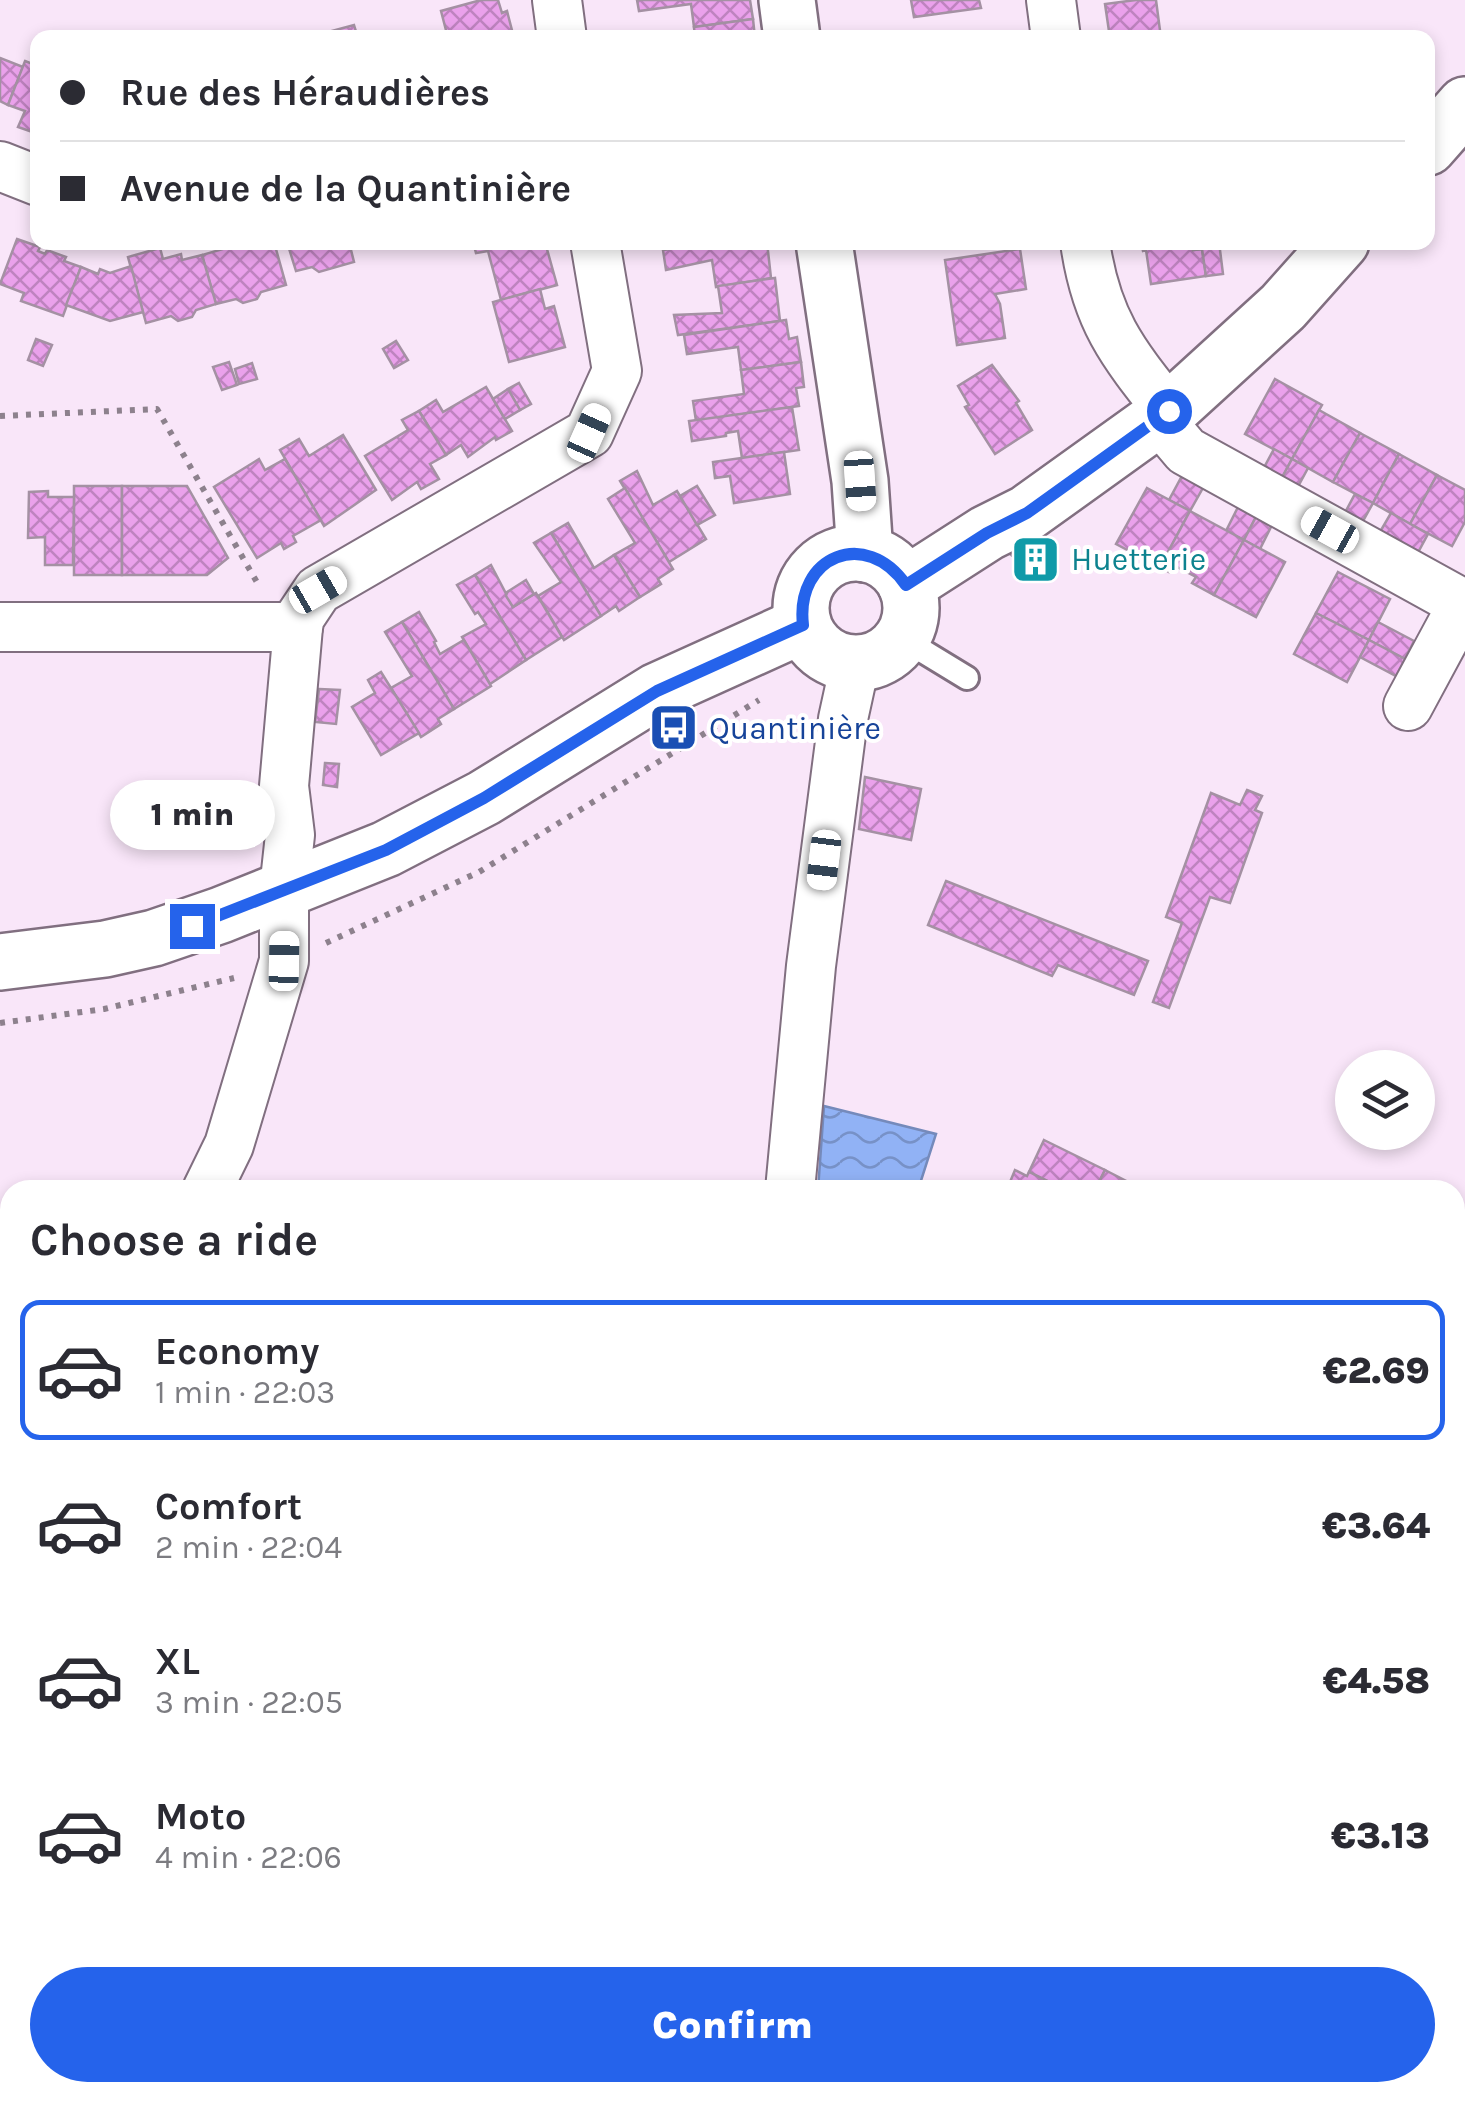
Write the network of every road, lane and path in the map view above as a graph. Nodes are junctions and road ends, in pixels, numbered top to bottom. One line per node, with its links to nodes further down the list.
1 (557, 0): 4 (street)
2 (787, 0): 5 (street)
3 (1051, 0): 6 (street)
4 (561, 30)
5 (791, 30)
6 (1055, 30)
7 (1465, 105): 8 (street)
8 (1435, 139)
9 (0, 166): 10 (street)
10 (30, 178)
11 (596, 250): 19 (street)
12 (825, 250): 17 (street)
13 (1086, 250): 15 (street)
14 (1334, 250): 15 (street)
15 (1164, 415): 17 (street); 18 (street)
16 (0, 416): 19 (path)
17 (886, 569): 20 (street); 22 (street)
18 (1464, 604): 26 (street)
19 (282, 612): 21 (street); 27 (street)
20 (803, 625): 23 (street); 27 (street)
21 (0, 626)
22 (902, 639): 23 (street); 24 (lane)
23 (855, 664): 33 (street)
24 (967, 678)
25 (764, 697): 28 (path)
26 (1408, 706)
27 (284, 890): 29 (street); 32 (street)
28 (318, 946)
29 (0, 962)
30 (241, 976): 31 (path)
31 (0, 1023)
32 (212, 1180)
33 (791, 1180)

